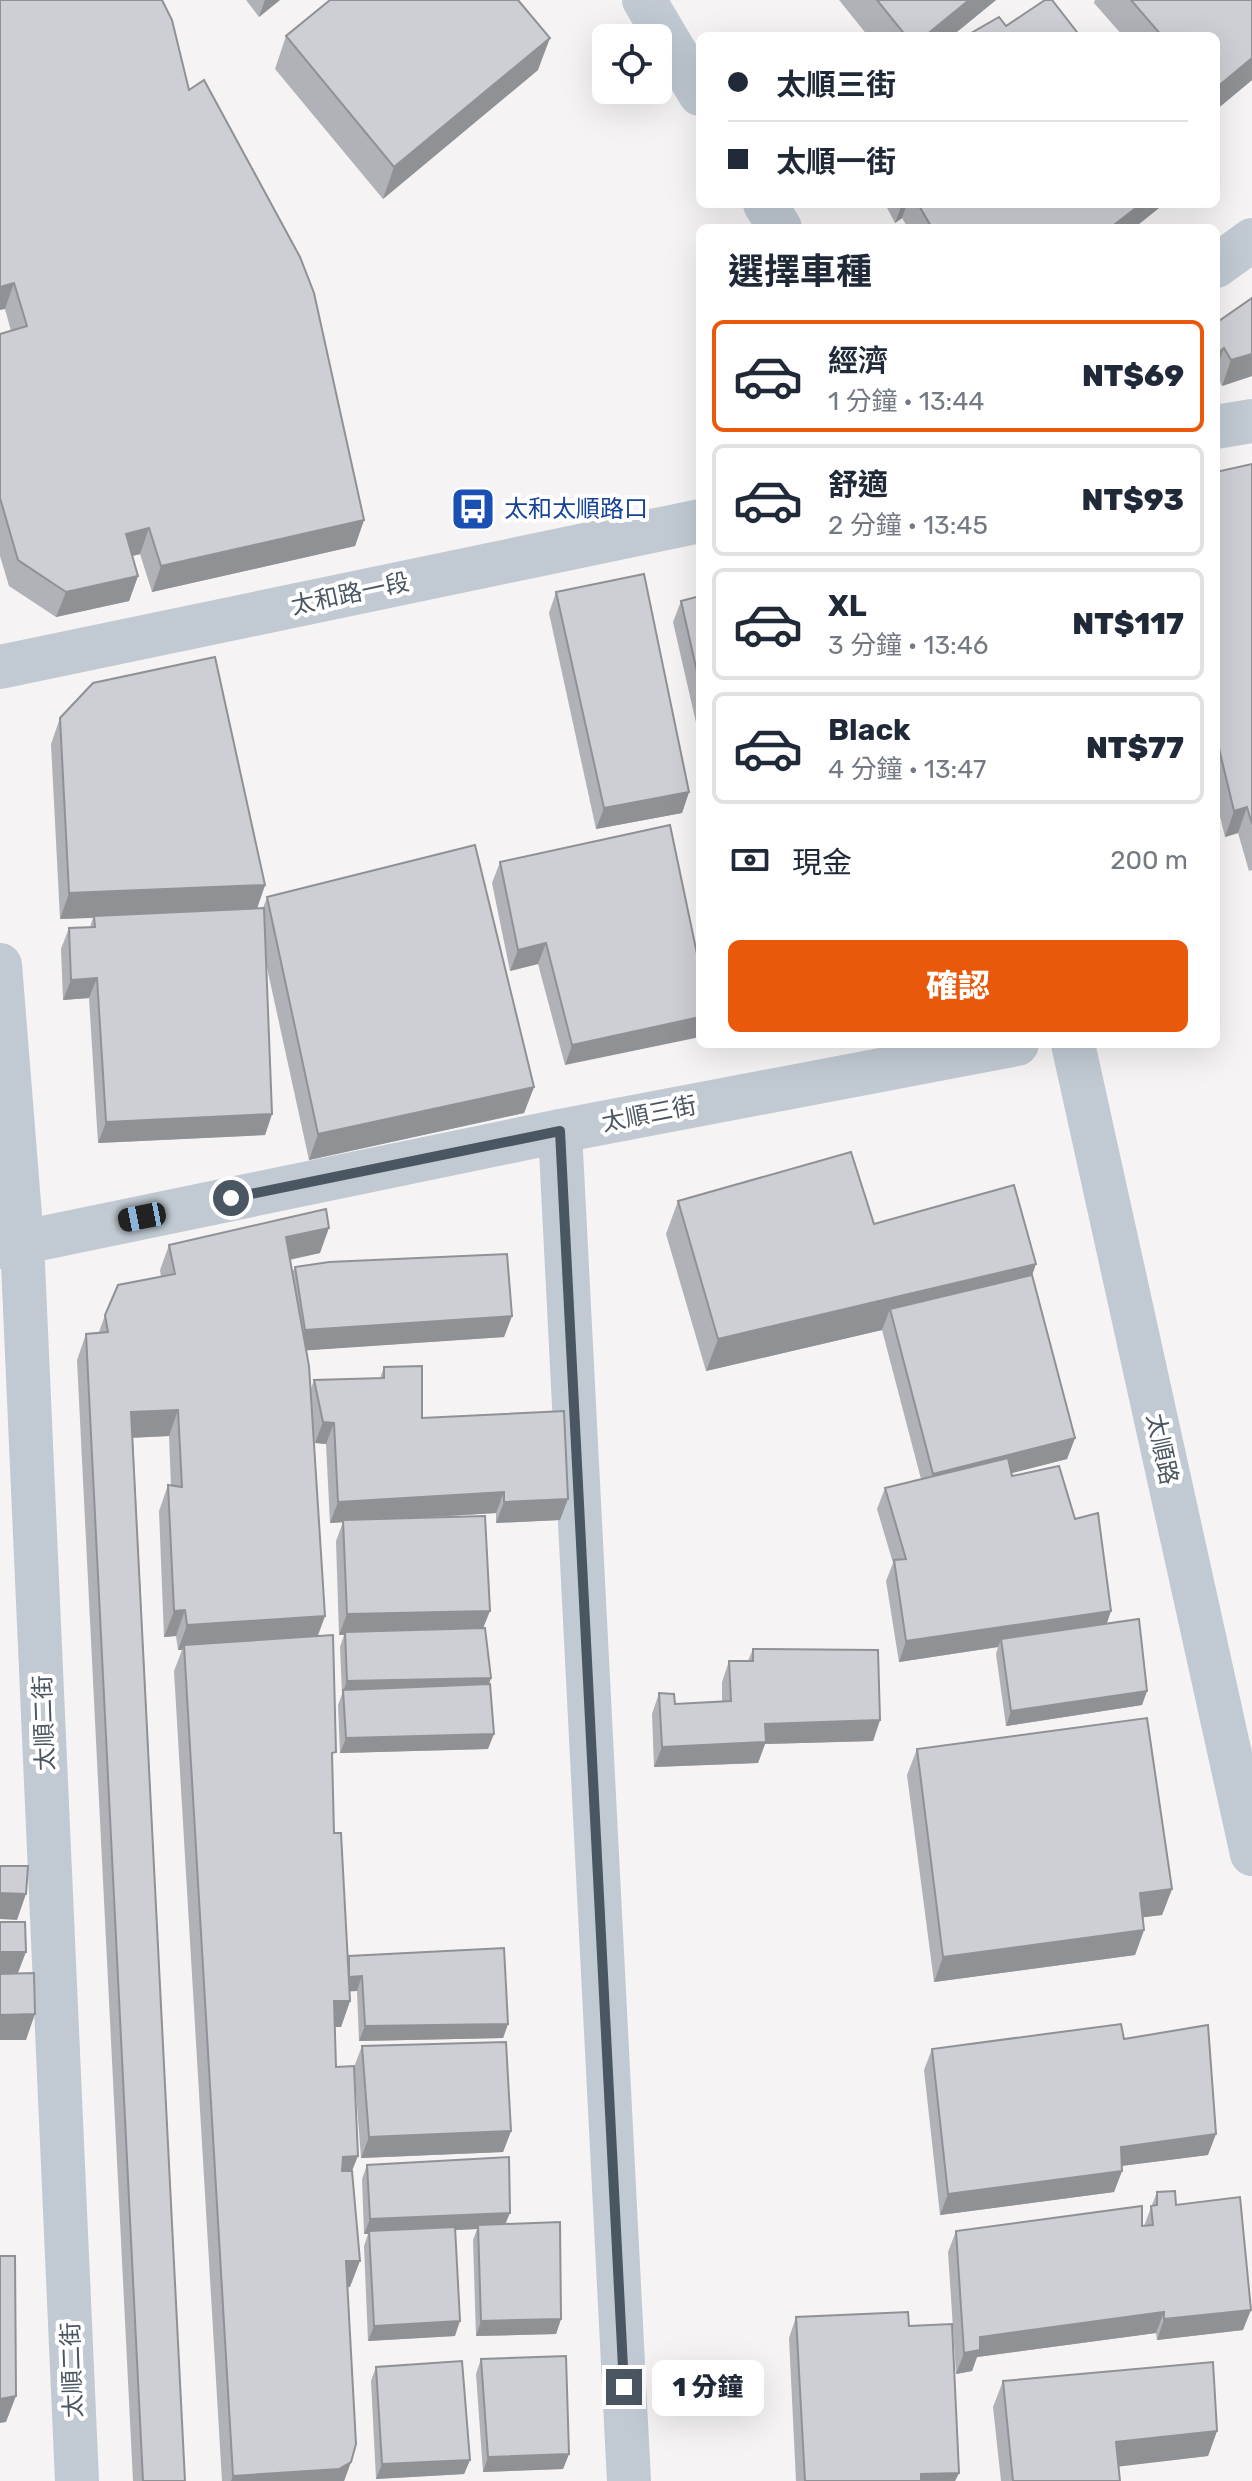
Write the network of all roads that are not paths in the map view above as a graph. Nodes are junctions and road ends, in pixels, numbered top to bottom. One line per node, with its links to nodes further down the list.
1 (644, 0): 2 (street)
2 (696, 87)
3 (1252, 240): 4 (street)
4 (1220, 263)
5 (1252, 421): 6 (street)
6 (1220, 426)
7 (696, 522): 8 (street, 太和路一段)
8 (0, 667)
9 (0, 965): 13 (street, 太順二街)
10 (996, 1048): 12 (street, 太順三街)
11 (1074, 1048): 14 (street, 太順路)
12 (560, 1131): 13 (street, 太順三街); 16 (street)
13 (11, 1244): 15 (street, 太順二街)
14 (1252, 1854)
15 (77, 2481)
16 (629, 2481)

